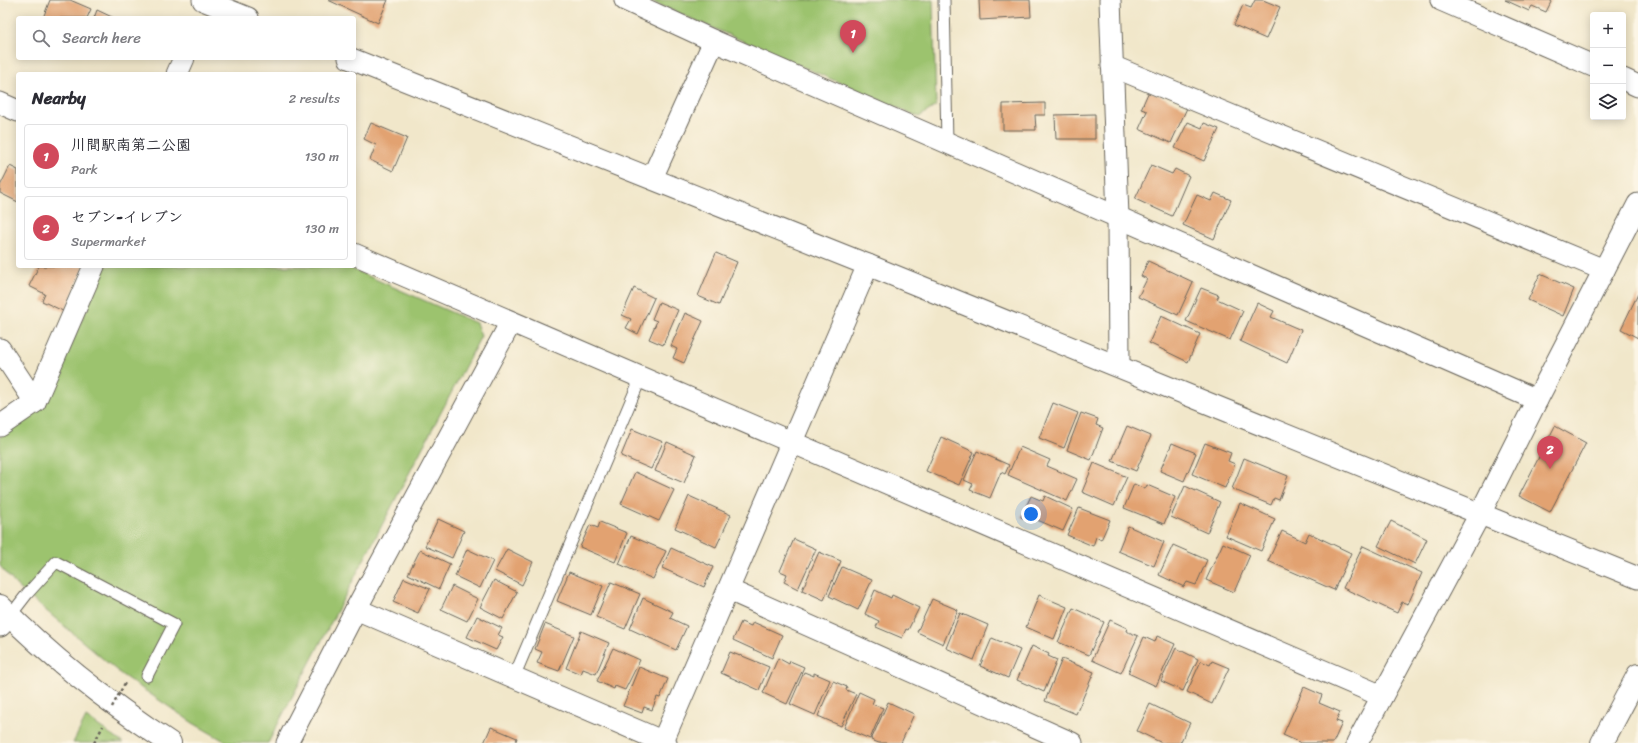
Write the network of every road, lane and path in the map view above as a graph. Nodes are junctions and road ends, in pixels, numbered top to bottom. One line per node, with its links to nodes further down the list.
1 (626, 0): 7 (street)
2 (944, 0): 17 (lane)
3 (1110, 0): 11 (street)
4 (1441, 0): 10 (street)
5 (205, 5): 6 (street)
6 (241, 16)
7 (714, 41): 17 (street); 18 (street)
8 (183, 60): 12 (street)
9 (354, 60): 18 (street)
10 (1590, 65)
11 (1112, 66): 20 (street); 24 (street)
12 (179, 72)
13 (1626, 80): 14 (street)
14 (1638, 86)
15 (0, 103): 16 (street)
16 (16, 109)
17 (947, 142): 20 (street)
18 (652, 178): 22 (street)
19 (1638, 204): 24 (street)
20 (1118, 217): 27 (street); 29 (street)
21 (356, 255): 25 (street)
22 (868, 265): 27 (street); 32 (street)
23 (93, 268): 30 (street)
24 (1604, 270): 29 (street)
25 (511, 322): 28 (street); 36 (street)
26 (0, 348): 30 (street)
27 (1119, 366): 33 (street)
28 (641, 377): 32 (street); 40 (lane)
29 (1536, 400): 33 (street)
30 (35, 402): 31 (street)
31 (0, 426)
32 (791, 441): 35 (street); 42 (street)
33 (1480, 514): 34 (street); 42 (street)
34 (1638, 578)
35 (729, 590): 48 (street); 49 (street)
36 (356, 609): 40 (street); 47 (street)
37 (3, 616): 39 (lane); 46 (street)
38 (1638, 675): 51 (street)
39 (148, 676)
40 (514, 677): 48 (street)
41 (125, 683): 43 (path, bridge)
42 (1382, 696): 50 (street)
43 (112, 707)
44 (100, 732): 45 (path)
45 (94, 743)
46 (170, 743)
47 (287, 743)
48 (664, 743)
49 (1072, 743)
50 (1357, 743)
51 (1602, 743)

